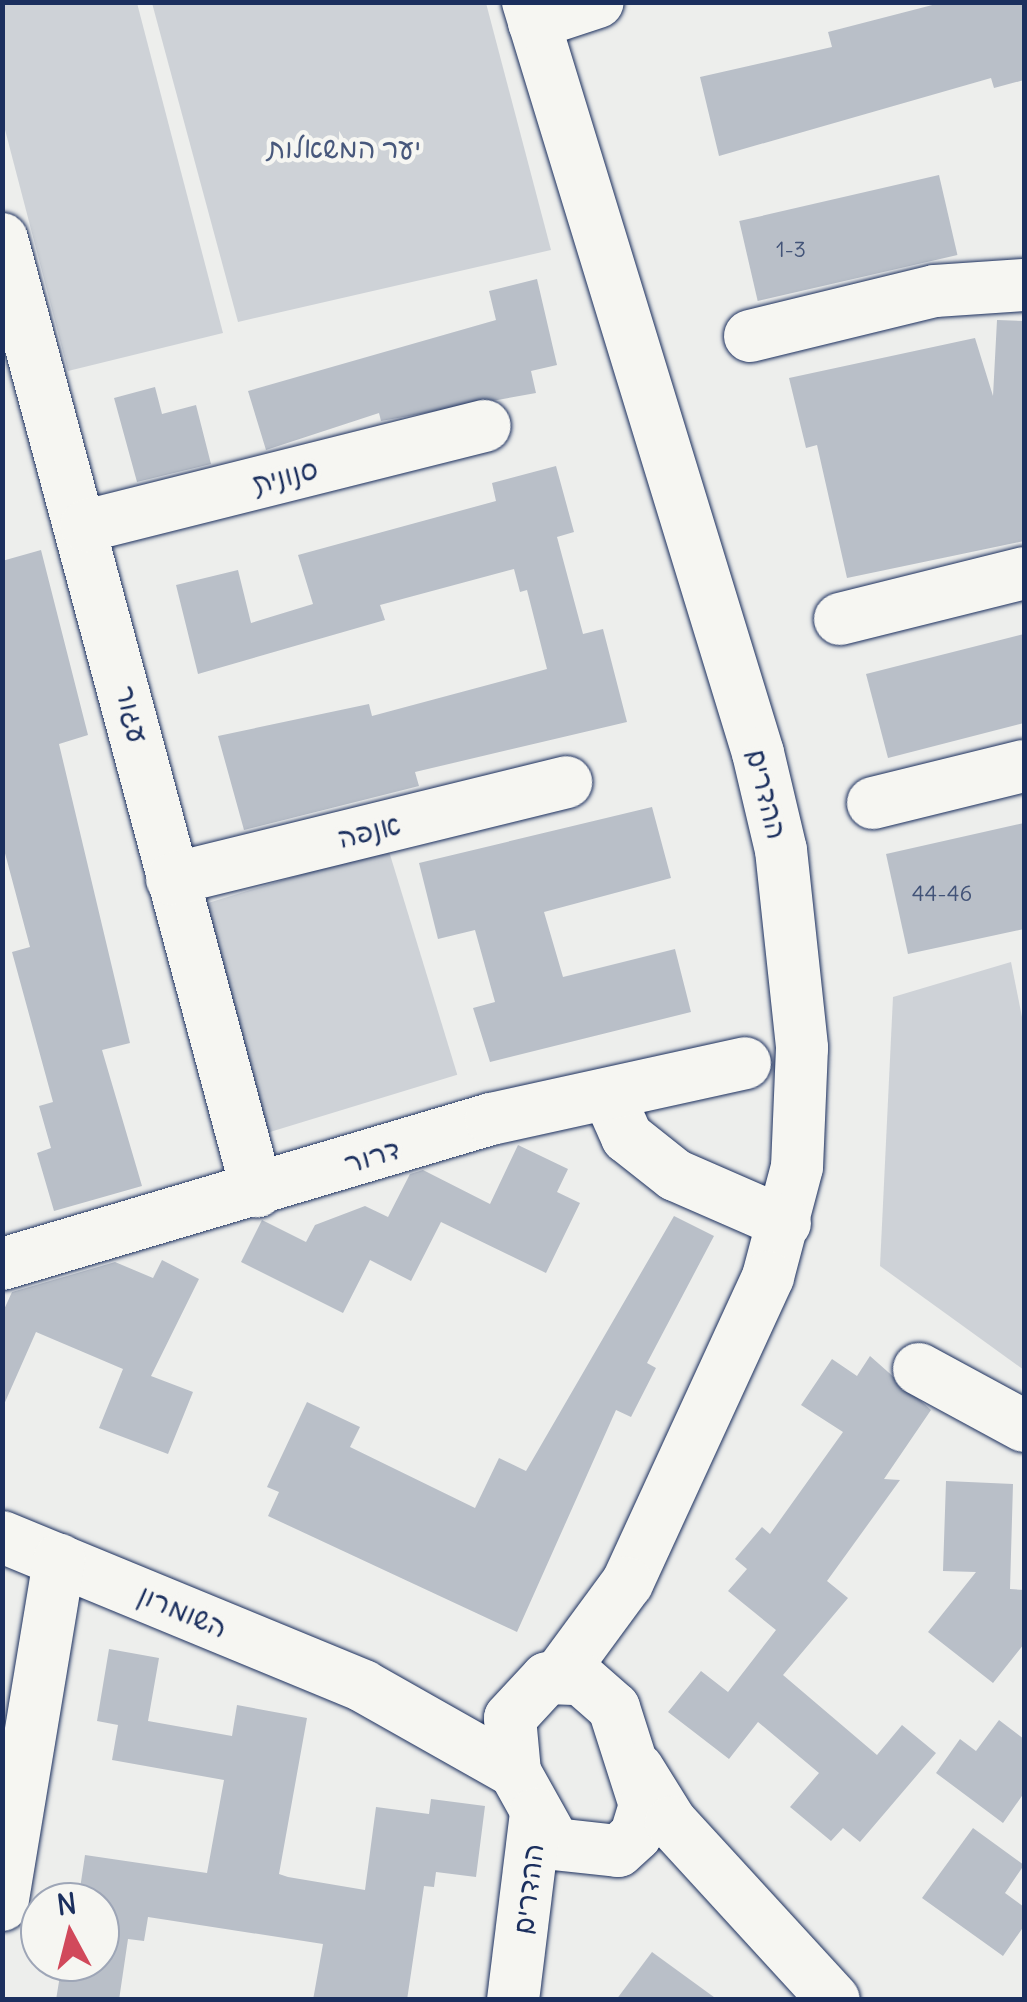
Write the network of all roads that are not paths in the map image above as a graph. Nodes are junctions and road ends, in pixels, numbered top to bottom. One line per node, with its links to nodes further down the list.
1 (598, 2): 2 (street)
2 (531, 13): 17 (street, ההדרים)
3 (2, 239): 7 (street, עגור)
4 (1024, 286): 5 (street)
5 (750, 336)
6 (485, 426): 7 (street, סנונית)
7 (86, 526): 13 (street, עגור)
8 (1024, 572): 9 (street)
9 (840, 619)
10 (1024, 766): 12 (street)
11 (566, 782): 13 (street, אנפה)
12 (872, 804)
13 (172, 879): 16 (street, עגור)
14 (745, 1063): 15 (street, דרור)
15 (610, 1099): 16 (street, דרור); 17 (street)
16 (258, 1191): 18 (street, דרור)
17 (786, 1223): 23 (street, ההדרים)
18 (2, 1264)
19 (919, 1369): 20 (street)
20 (1024, 1426)
21 (2, 1538): 22 (street, השומרון)
22 (59, 1560): 25 (street, השומרון); 31 (street)
23 (627, 1583): 24 (street, ההדרים); 26 (street, ההדרים)
24 (558, 1677): 26 (street); 27 (street)
25 (363, 1686): 27 (street, השומרון); 29 (street, השומרון)
26 (616, 1714): 28 (street)
27 (510, 1718): 29 (street)
28 (638, 1768): 30 (street); 32 (street)
29 (526, 1793): 30 (street); 33 (street, ההדרים)
30 (607, 1853): 32 (street); 33 (street, ההדרים)
31 (2, 1905)
32 (781, 1946): 34 (street)
33 (516, 1982)
34 (834, 2000)

